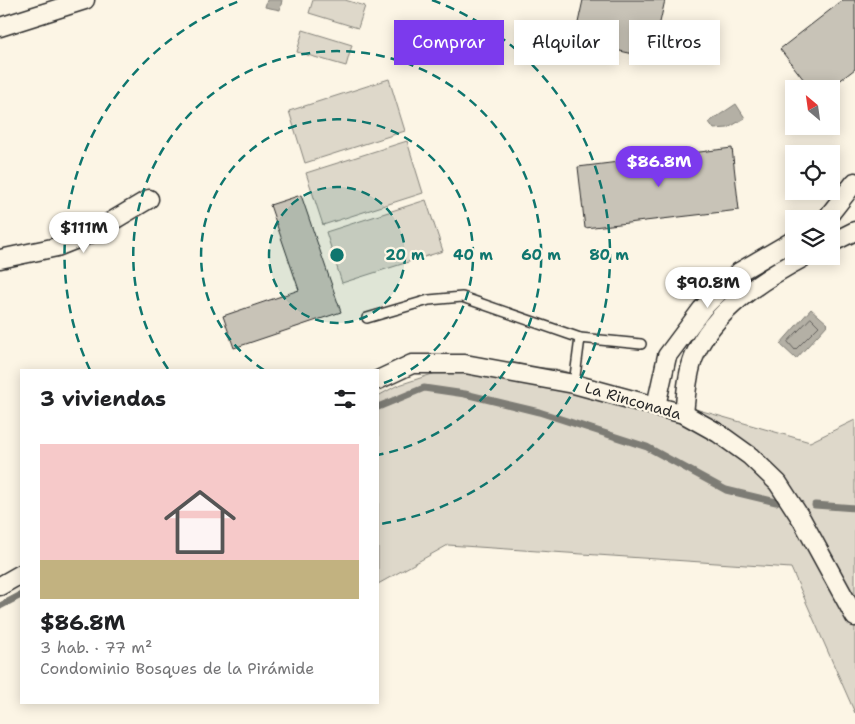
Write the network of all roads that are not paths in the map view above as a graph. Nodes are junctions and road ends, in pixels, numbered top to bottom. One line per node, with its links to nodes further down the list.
1 (85, 0): 2 (street)
2 (0, 27)
3 (855, 182): 5 (street)
4 (149, 199): 9 (street)
5 (833, 210)
6 (855, 231): 7 (street)
7 (840, 238)
8 (785, 245): 16 (street)
9 (0, 259)
10 (789, 265): 17 (street)
11 (367, 318): 12 (lane)
12 (580, 338): 13 (lane); 15 (lane)
13 (641, 344)
14 (379, 380): 15 (street, La Rinconada)
15 (574, 384): 16 (street, La Rinconada)
16 (656, 406): 17 (street, La Rinconada)
17 (684, 414): 20 (street, La Rinconada)
18 (20, 575): 19 (street)
19 (0, 586)
20 (855, 616)

